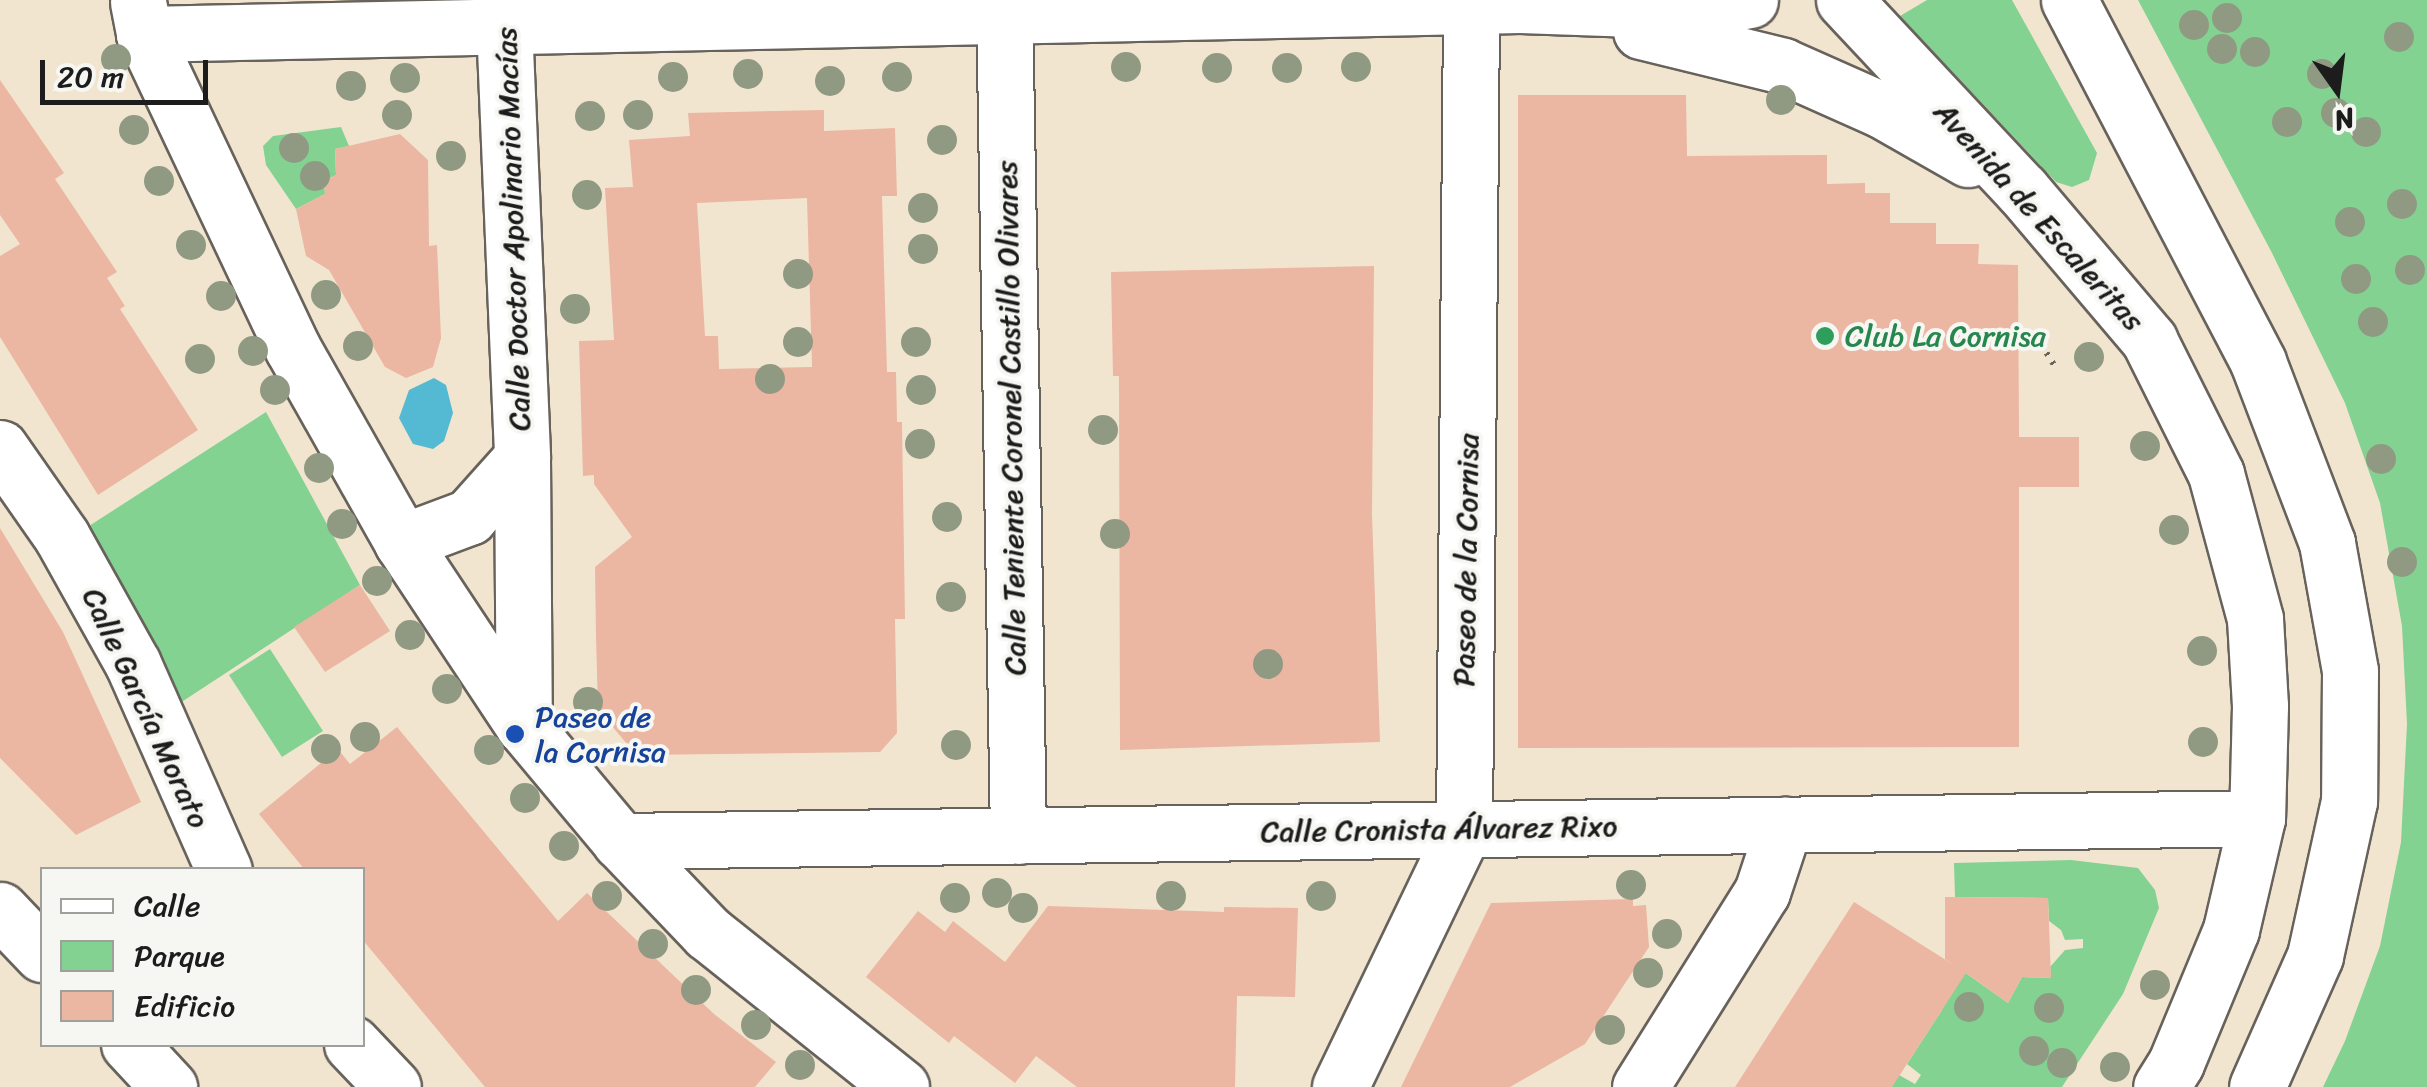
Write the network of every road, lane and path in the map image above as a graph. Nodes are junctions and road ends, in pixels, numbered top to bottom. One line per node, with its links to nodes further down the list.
1 (1750, 0): 4 (street)
2 (1844, 0): 8 (street, Avenida de Escaleritas)
3 (2069, 0): 31 (street)
4 (1496, 5): 5 (street); 8 (street); 17 (street, Paseo de la Cornisa)
5 (1004, 6): 6 (street); 18 (street, Calle Teniente Coronel Castillo Olivares)
6 (504, 14): 7 (street); 12 (street, Calle Doctor Apolinario Macías)
7 (141, 17): 13 (street)
8 (2022, 190): 15 (street, Avenida de Escaleritas)
9 (2018, 344): 10 (path)
10 (2056, 368)
11 (0, 448): 20 (street, Calle García Morato)
12 (522, 458): 13 (street, Calle Doctor Apolinario Macías); 14 (street, Calle Doctor Apolinario Macías)
13 (402, 542): 14 (street)
14 (524, 726): 19 (street)
15 (2257, 818): 16 (street, Calle Cronista Álvarez Rixo); 30 (street, Avenida de Escaleritas)
16 (1784, 824): 17 (street, Calle Cronista Álvarez Rixo); 29 (street)
17 (1464, 829): 18 (street, Calle Cronista Álvarez Rixo); 28 (street, Paseo de la Cornisa)
18 (1018, 836): 19 (street, Calle Cronista Álvarez Rixo)
19 (620, 841): 27 (street)
20 (222, 867)
21 (0, 910): 22 (street)
22 (40, 952)
23 (131, 1047): 25 (street)
24 (355, 1047): 26 (street)
25 (169, 1087)
26 (393, 1087)
27 (901, 1087)
28 (1340, 1087)
29 (1640, 1087)
30 (2161, 1087)
31 (2257, 1087)

